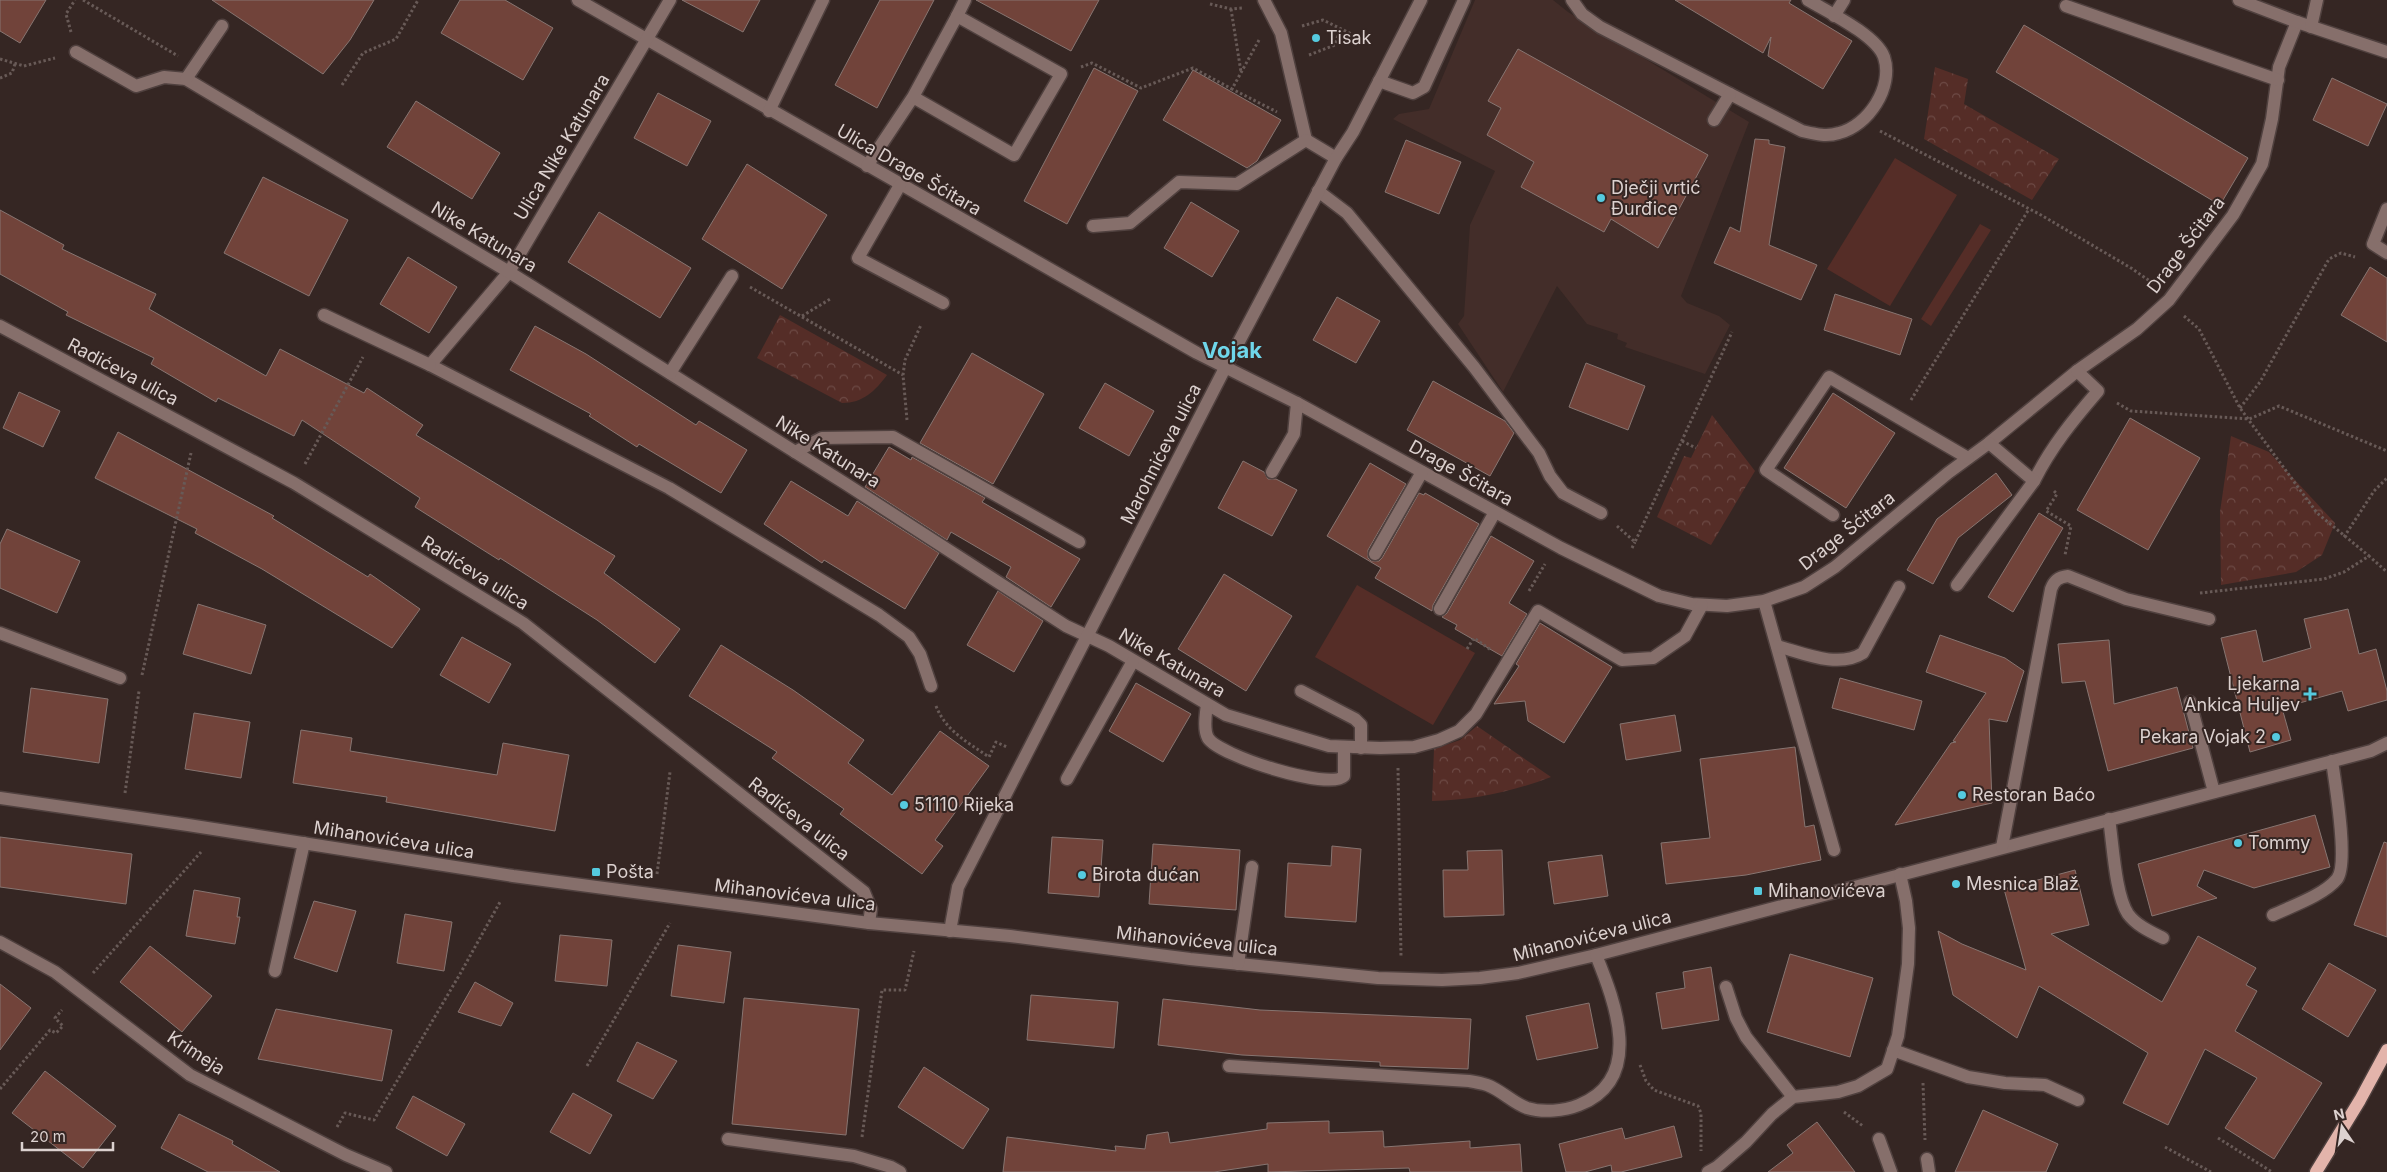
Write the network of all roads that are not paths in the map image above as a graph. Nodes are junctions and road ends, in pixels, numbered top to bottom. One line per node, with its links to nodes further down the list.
1 (578, 0): 19 (street, Ulica Drage Šćitara)
2 (670, 0): 19 (street, Ulica Nike Katunara)
3 (823, 0): 27 (street)
4 (965, 0): 14 (street)
5 (1421, 0): 24 (street, Marohnićeva ulica)
6 (1464, 0): 24 (street)
7 (1572, 0): 25 (street)
8 (1808, 0): 15 (street)
9 (1844, 0): 15 (street)
10 (2239, 0): 16 (street)
11 (2318, 0): 18 (street)
12 (1265, 3): 29 (street)
13 (2066, 6): 23 (street)
14 (957, 16): 26 (street); 26 (street)
15 (1834, 16): 25 (street)
16 (2296, 22): 18 (street); 23 (street, Drage Šćitara)
17 (222, 26): 22 (street)
18 (2312, 27): 21 (street)
19 (646, 41): 27 (street, Ulica Drage Šćitara); 37 (street, Ulica Nike Katunara)
20 (76, 52): 22 (street, Nike Katunara)
21 (2387, 52)
22 (186, 80): 37 (street, Nike Katunara)
23 (2278, 80): 44 (street, Drage Šćitara)
24 (1379, 82): 30 (street, Marohnićeva ulica)
25 (1730, 94): 28 (street)
26 (913, 97): 31 (street)
27 (770, 111): 31 (street, Ulica Drage Šćitara)
28 (1714, 120)
29 (1306, 140): 30 (street); 35 (street)
30 (1336, 158): 33 (street, Marohnićeva ulica)
31 (867, 166): 32 (street, Ulica Drage Šćitara)
32 (900, 185): 39 (street); 43 (street, Ulica Drage Šćitara)
33 (1318, 191): 43 (street, Marohnićeva ulica); 54 (street)
34 (2387, 209): 36 (street)
35 (1093, 226)
36 (2387, 253)
37 (509, 272): 42 (street, Ulica Nike Katunara); 45 (street, Nike Katunara)
38 (732, 276): 45 (street)
39 (943, 303)
40 (324, 315): 42 (street)
41 (0, 326): 89 (street, Radićeva ulica)
42 (430, 365): 69 (street)
43 (1225, 368): 46 (street, Drage Šćitara); 65 (street, Marohnićeva ulica)
44 (2077, 371): 47 (street, Drage Šćitara); 52 (street)
45 (670, 373): 48 (street, Nike Katunara)
46 (1297, 403): 50 (street); 51 (street, Drage Šćitara)
47 (1989, 443): 49 (street, Drage Šćitara); 52 (street)
48 (795, 452): 56 (street); 65 (street, Nike Katunara)
49 (1968, 458): 55 (street); 60 (street, Drage Šćitara)
50 (1272, 472)
51 (1422, 472): 53 (street, Drage Šćitara); 57 (street)
52 (2034, 481): 58 (street)
53 (1495, 512): 61 (street, Drage Šćitara); 62 (street)
54 (1602, 513)
55 (1834, 515)
56 (1079, 542)
57 (1375, 554)
58 (1957, 585)
59 (1898, 587): 66 (street)
60 (1764, 601): 61 (street, Drage Šćitara); 66 (street)
61 (1702, 605): 75 (street, Nike Katunara)
62 (1440, 609)
63 (2209, 619): 84 (street)
64 (0, 633): 68 (street)
65 (1087, 636): 67 (street, Nike Katunara); 90 (street, Marohnićeva ulica)
66 (1777, 646): 85 (street)
67 (1133, 660): 72 (street, Nike Katunara); 79 (street)
68 (120, 678)
69 (931, 686)
70 (1301, 691): 75 (street)
71 (2190, 702): 80 (street)
72 (1207, 704): 74 (street, Nike Katunara); 74 (street)
73 (2387, 742): 76 (street, Mihanovićeva ulica)
74 (1344, 747): 75 (street, Nike Katunara)
75 (1361, 748)
76 (2371, 751): 77 (street, Mihanovićeva ulica); 78 (street, Mihanovićeva ulica)
77 (2387, 751)
78 (2332, 761): 80 (street, Mihanovićeva ulica); 88 (street)
79 (1067, 779)
80 (2214, 792): 82 (street, Mihanovićeva ulica)
81 (0, 798): 83 (street, Mihanovićeva ulica)
82 (2109, 819): 84 (street, Mihanovićeva ulica); 91 (street)
83 (304, 843): 89 (street, Mihanovićeva ulica); 95 (street)
84 (2002, 847): 87 (street, Mihanovićeva ulica)
85 (1834, 850)
86 (1252, 867): 94 (street)
87 (1900, 874): 93 (street, Mihanovićeva ulica); 97 (street)
88 (2273, 915)
89 (869, 923): 90 (street, Mihanovićeva ulica)
90 (950, 931): 94 (street, Mihanovićeva ulica)
91 (2163, 938)
92 (0, 942): 104 (street, Krimeja)
93 (1596, 954): 94 (street, Mihanovićeva ulica); 99 (street)
94 (1238, 964)
95 (275, 971)
96 (1726, 987): 100 (street)
97 (1893, 1050): 100 (street); 101 (street)
98 (2387, 1050): 108 (main road)
99 (1229, 1066)
100 (1793, 1097): 106 (street)
101 (2078, 1100)
102 (728, 1139): 105 (street)
103 (1879, 1139): 107 (street)
104 (386, 1172)
105 (900, 1172)
106 (1708, 1172)
107 (1891, 1172)
108 (2316, 1172)

